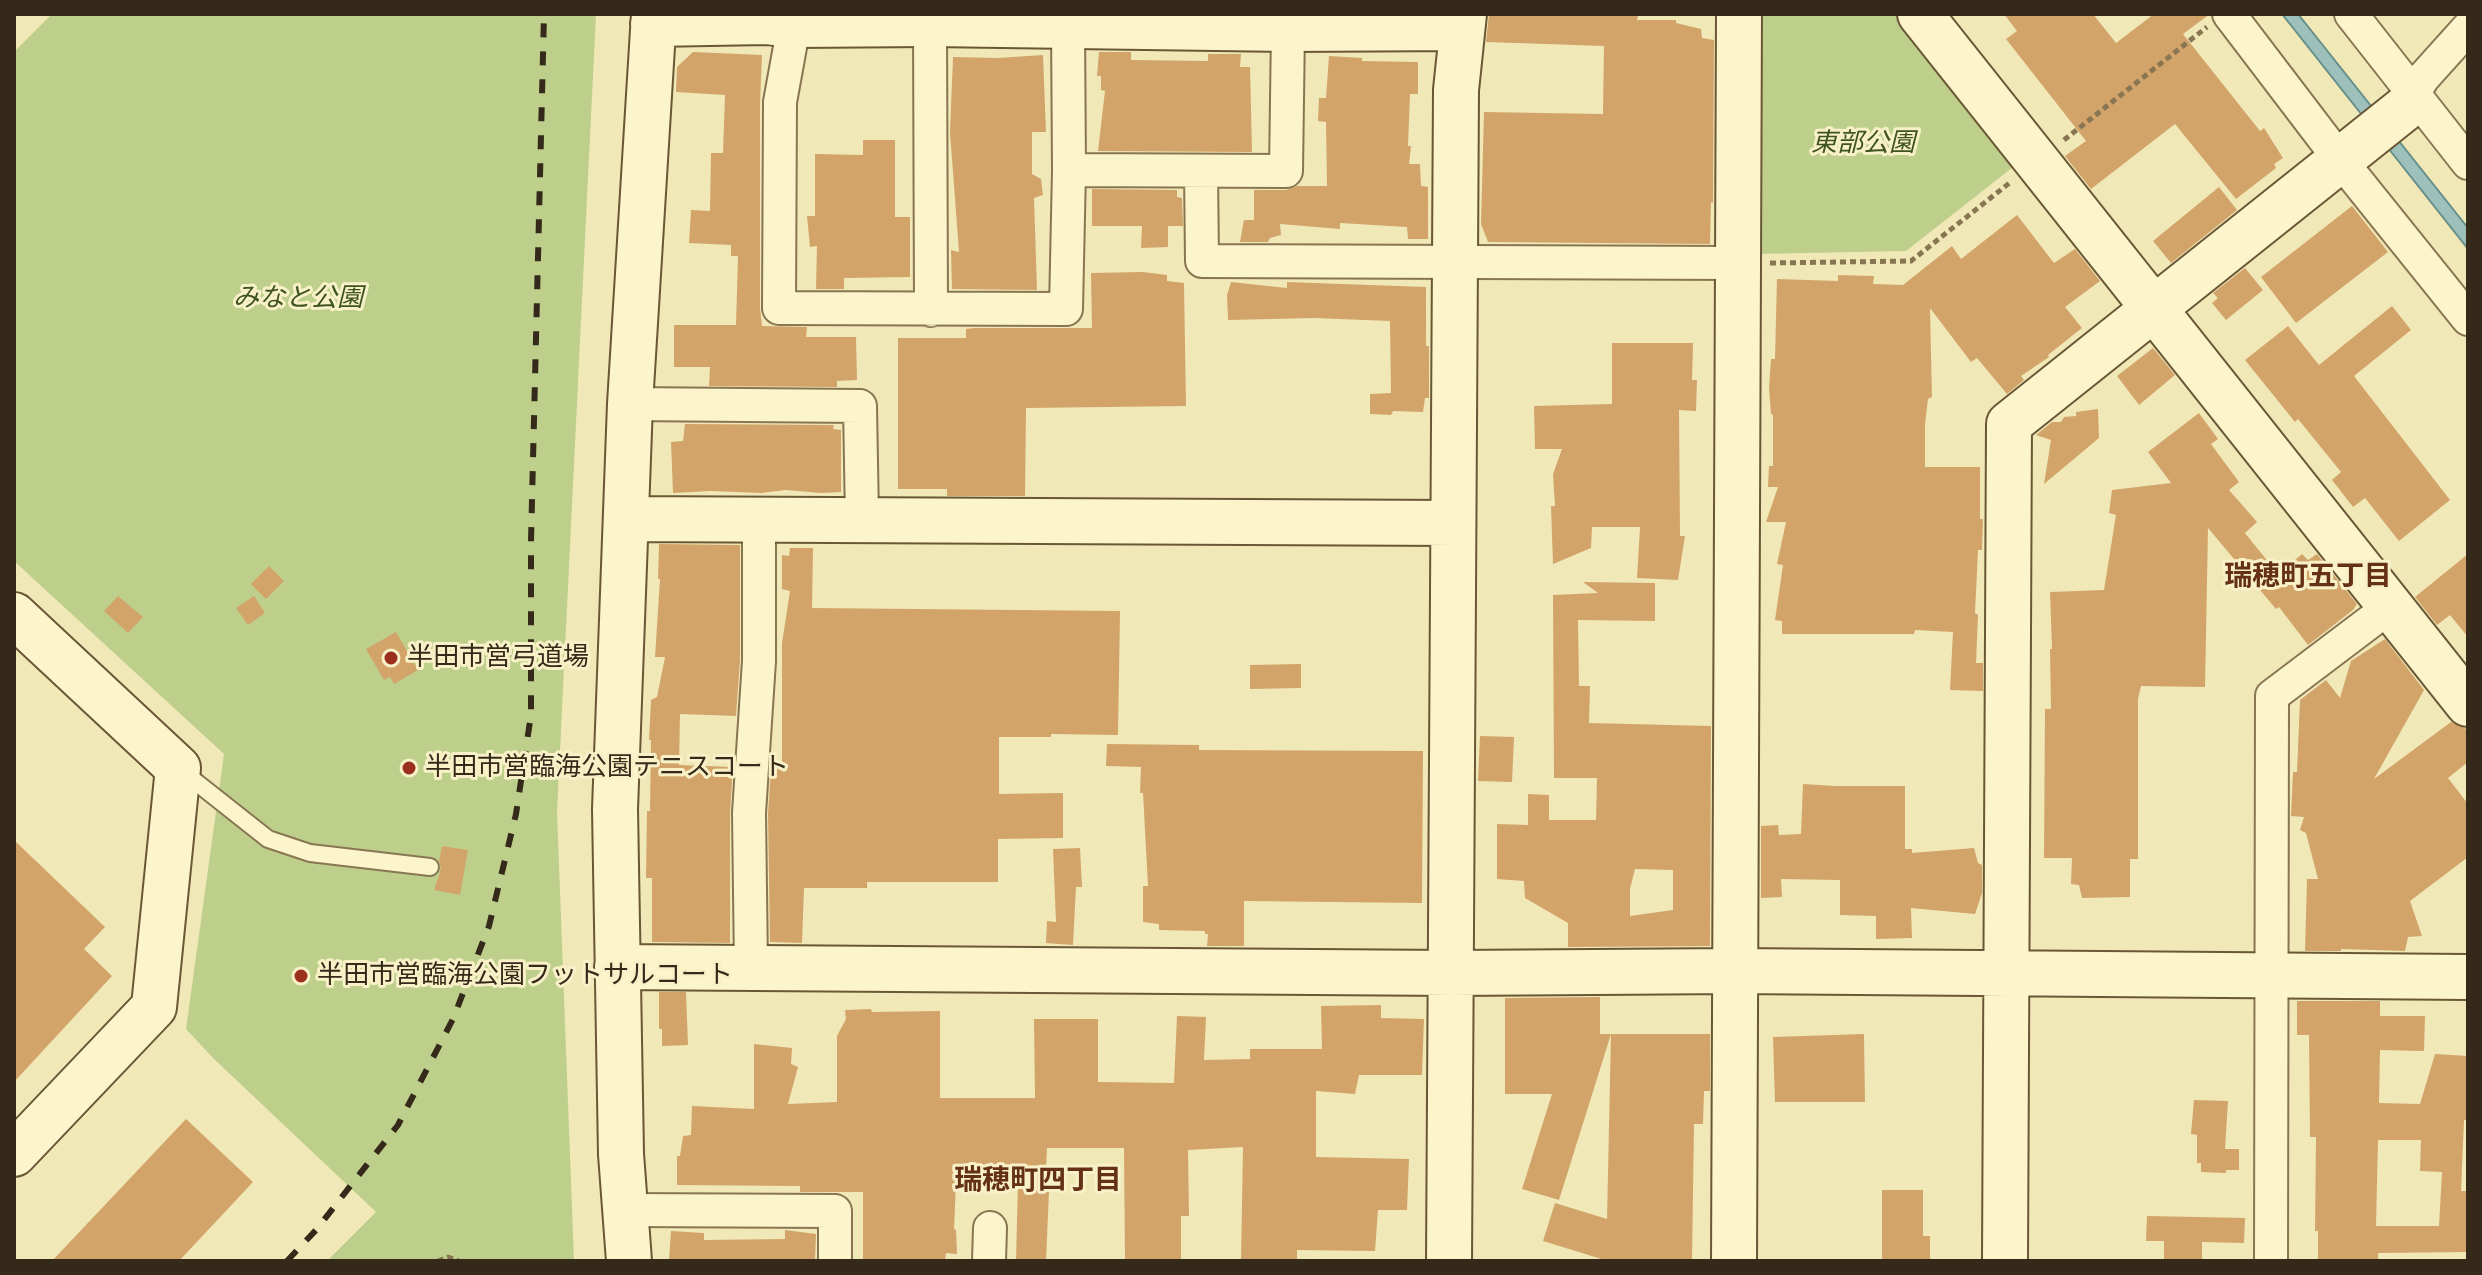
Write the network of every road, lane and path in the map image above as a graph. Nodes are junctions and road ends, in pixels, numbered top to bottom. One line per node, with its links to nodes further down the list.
1 (1739, 14): 19 (street)
2 (1920, 14): 14 (street)
3 (2351, 14): 12 (street)
4 (654, 19): 6 (street); 23 (street)
5 (2220, 19): 13 (street); 14 (path)
6 (795, 20): 8 (street); 21 (street)
7 (1463, 21): 11 (street); 18 (street)
8 (930, 24): 9 (street); 21 (street)
9 (1068, 25): 11 (street); 16 (street)
10 (2468, 28): 12 (street)
11 (1288, 29): 17 (street)
12 (2409, 101): 13 (street); 15 (street)
13 (2350, 153): 20 (street); 22 (street)
14 (2037, 161): 19 (path); 20 (street)
15 (2468, 163)
16 (1069, 170): 17 (street); 21 (street)
17 (1201, 171): 18 (street)
18 (1455, 262): 19 (street); 27 (street)
19 (1737, 263): 35 (street)
20 (2153, 308): 28 (street); 37 (street)
21 (931, 310)
22 (2468, 319)
23 (630, 404): 24 (street); 26 (street)
24 (626, 519): 25 (street); 33 (street)
25 (759, 519): 26 (street); 34 (street)
26 (862, 519): 27 (street)
27 (1453, 523): 36 (street)
28 (2391, 606): 30 (street); 38 (street)
29 (14, 615): 31 (street)
30 (2468, 704)
31 (178, 768): 32 (lane); 40 (street)
32 (430, 867)
33 (617, 967): 34 (street); 41 (street)
34 (751, 967): 36 (street)
35 (1735, 971): 36 (street); 37 (street); 49 (street)
36 (1452, 973): 48 (street)
37 (2006, 974): 38 (street); 50 (street)
38 (2271, 974): 39 (street); 51 (street)
39 (2468, 977)
40 (14, 1154)
41 (626, 1210): 45 (street); 46 (street)
42 (990, 1228): 47 (street)
43 (438, 1261): 44 (path)
44 (459, 1261)
45 (629, 1261)
46 (835, 1261)
47 (989, 1261)
48 (1449, 1261)
49 (1734, 1261)
50 (2005, 1261)
51 (2271, 1261)

